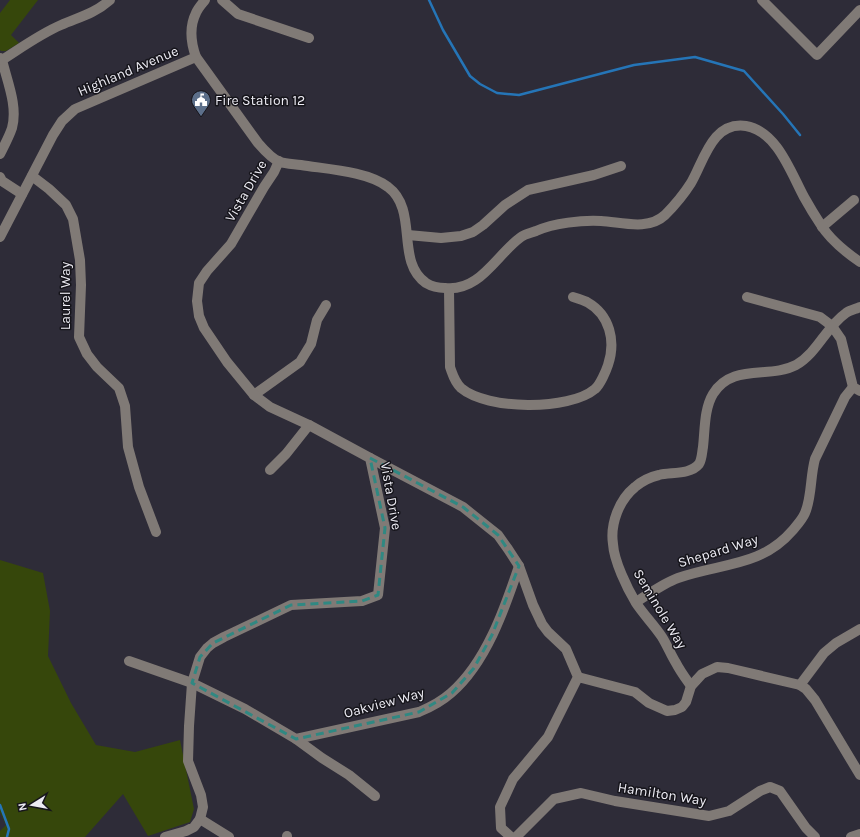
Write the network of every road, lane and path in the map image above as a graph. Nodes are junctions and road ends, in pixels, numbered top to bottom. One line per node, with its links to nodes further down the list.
1 (110, 0): 8 (street)
2 (205, 0): 7 (street)
3 (222, 0): 6 (street)
4 (762, 0): 5 (street)
5 (860, 10)
6 (309, 38)
7 (196, 57): 10 (street); 12 (street, Highland Avenue)
8 (1, 59): 9 (street)
9 (0, 154)
10 (279, 162): 17 (street); 27 (street, Vista Drive)
11 (621, 166): 17 (street)
12 (32, 176): 14 (street, Highland Avenue); 31 (street, Laurel Way)
13 (0, 177): 14 (street)
14 (22, 194): 18 (street, Highland Avenue)
15 (854, 200): 16 (street)
16 (822, 227): 19 (street); 20 (street)
17 (408, 235): 20 (street)
18 (0, 237)
19 (860, 262)
20 (449, 289): 21 (street)
21 (573, 297)
22 (747, 297): 25 (street)
23 (326, 305): 27 (street)
24 (860, 307): 25 (street, Seminole Way)
25 (832, 326): 26 (street); 33 (street, Seminole Way)
26 (856, 389): 33 (street, Shepard Way)
27 (254, 395): 28 (street, Vista Drive)
28 (309, 425): 29 (street, Vista Drive); 30 (street)
29 (370, 458): 32 (street); 37 (street, Vista Drive)
30 (270, 470)
31 (156, 532)
32 (519, 566): 36 (street); 40 (street, Oakview Way)
33 (636, 602): 39 (street, Seminole Way)
34 (860, 629): 38 (street)
35 (129, 661): 37 (street)
36 (578, 677): 39 (street); 47 (street)
37 (192, 683): 40 (street); 43 (street, Vista Drive)
38 (800, 685): 39 (street); 41 (street)
39 (690, 686)
40 (296, 739): 42 (street)
41 (860, 775)
42 (375, 796)
43 (200, 819): 45 (street); 46 (street)
44 (860, 834): 50 (street)
45 (165, 837)
46 (229, 837)
47 (511, 837)
48 (516, 837): 49 (street, Hamilton Way)
49 (815, 837)
50 (851, 837)

